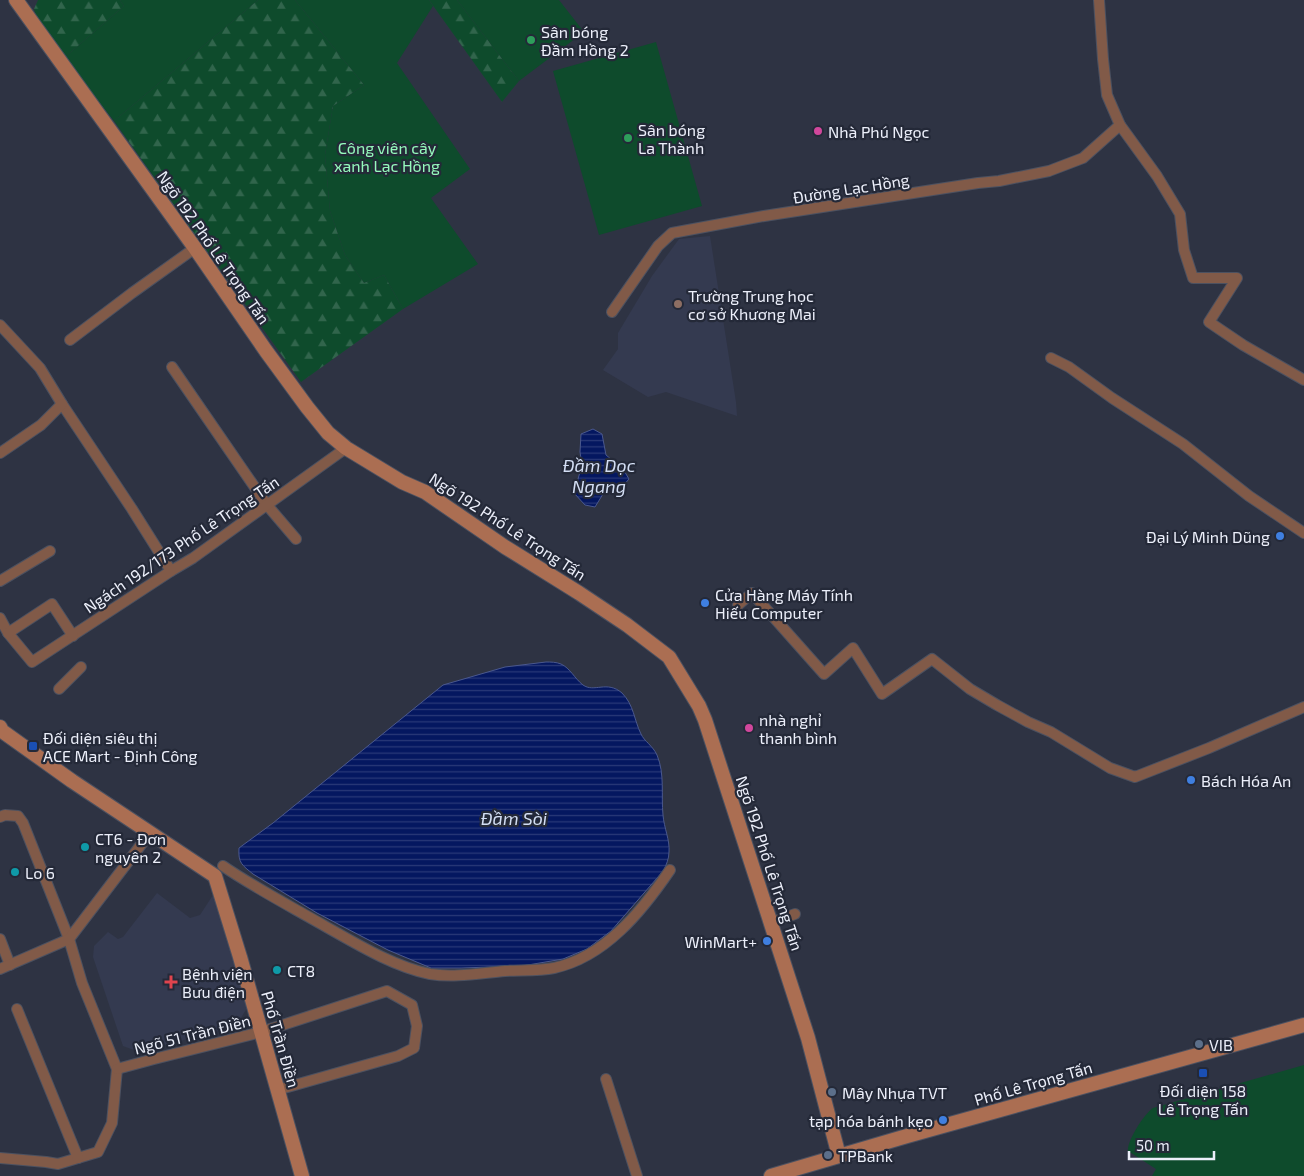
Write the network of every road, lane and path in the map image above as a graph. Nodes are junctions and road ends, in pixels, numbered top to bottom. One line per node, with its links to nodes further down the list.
1 (1099, 0): 3 (street)
2 (19, 1): 4 (street, Ngõ 192 Phố Lê Trọng Tấn)
3 (1120, 125): 5 (street, Đường Lạc Hồng); 10 (street)
4 (195, 248): 7 (street); 12 (street, Ngõ 192 Phố Lê Trọng Tấn)
5 (612, 312)
6 (0, 325): 11 (street)
7 (70, 340)
8 (1050, 358): 15 (street)
9 (172, 367): 14 (street)
10 (1304, 380)
11 (62, 404): 13 (street); 18 (street)
12 (346, 448): 14 (street, Ngách 192/173 Phố Lê Trọng Tấn); 33 (street, Ngõ 192 Phố Lê Trọng Tấn)
13 (0, 453)
14 (267, 505): 16 (street); 18 (street, Ngách 192/173 Phố Lê Trọng Tấn)
15 (1304, 533)
16 (296, 539)
17 (50, 551): 19 (street)
18 (171, 571): 23 (street, Ngách 192/173 Phố Lê Trọng Tấn)
19 (0, 581)
20 (738, 605): 26 (street)
21 (0, 618): 22 (street)
22 (8, 633): 23 (street, Ngách 192/173 Phố Lê Trọng Tấn); 23 (street)
23 (72, 636)
24 (81, 667): 25 (street)
25 (59, 689)
26 (1304, 707)
27 (1, 730): 29 (street, Phố Trần Điền)
28 (0, 817): 35 (street)
29 (150, 833): 35 (street); 40 (street, Phố Trần Điền)
30 (223, 866): 31 (street)
31 (670, 870)
32 (795, 914): 33 (street)
33 (771, 923): 44 (street, Ngõ 192 Phố Lê Trọng Tấn)
34 (0, 939): 36 (street)
35 (69, 939): 36 (street); 41 (street)
36 (10, 964): 37 (street)
37 (0, 969)
38 (17, 1009): 46 (street)
39 (1304, 1025): 44 (street, Phố Lê Trọng Tấn)
40 (261, 1032): 41 (street, Ngõ 51 Trần Điền); 43 (street, Phố Trần Điền); 43 (street, Ngõ 51 Trần Điền)
41 (117, 1069): 46 (street)
42 (606, 1079): 48 (street)
43 (277, 1090): 47 (street, Phố Trần Điền)
44 (839, 1156): 49 (street, Phố Lê Trọng Tấn)
45 (0, 1158): 46 (street)
46 (78, 1158)
47 (302, 1176)
48 (637, 1176)
49 (771, 1176)

